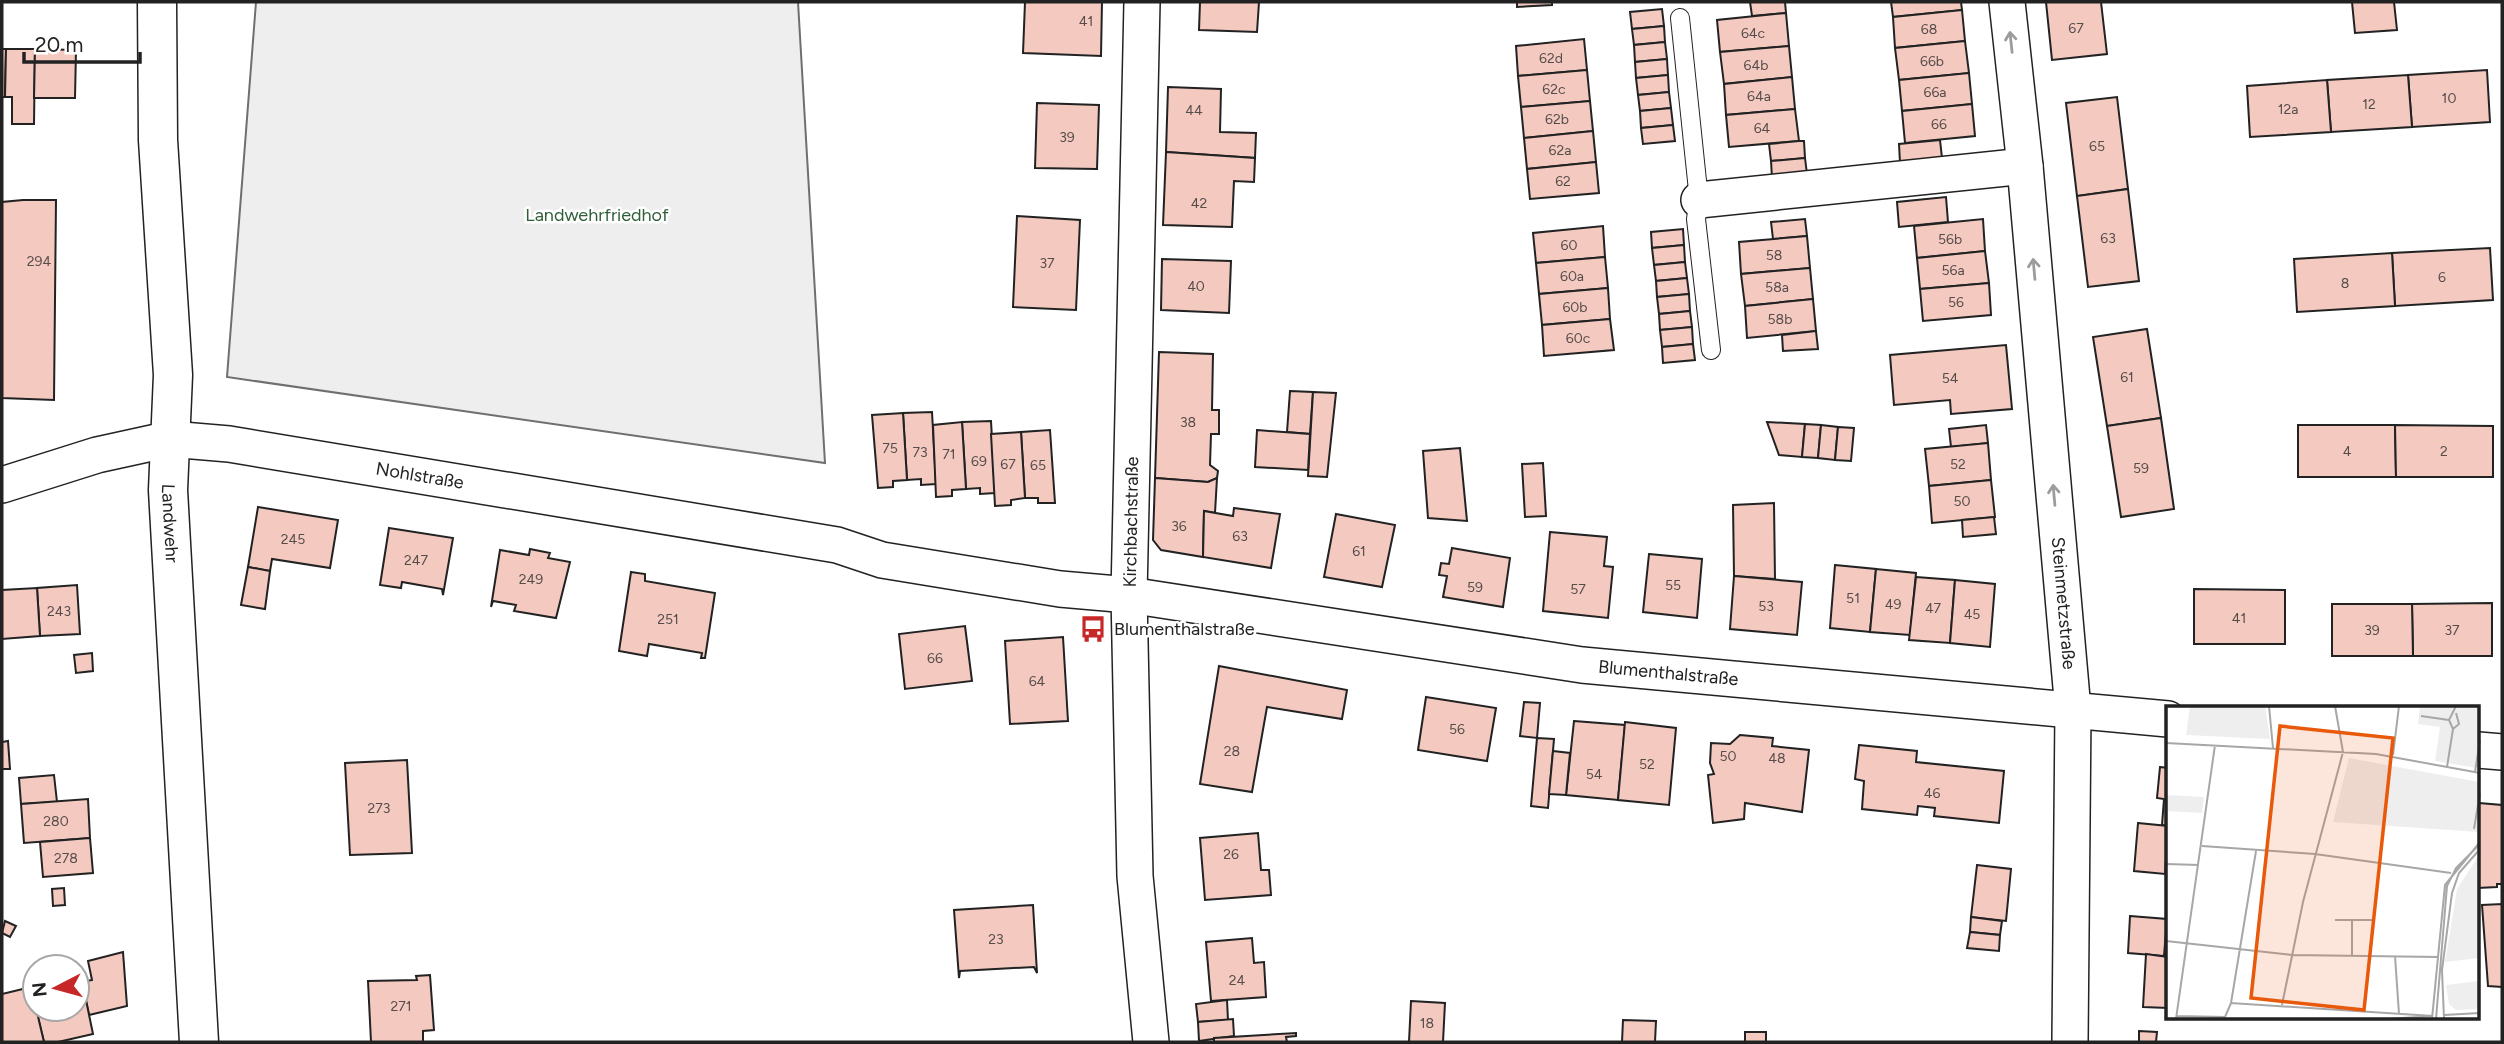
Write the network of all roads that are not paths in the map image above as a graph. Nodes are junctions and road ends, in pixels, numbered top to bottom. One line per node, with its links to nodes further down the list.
1 (157, 2): 8 (street, Landwehr)
2 (1142, 2): 11 (street, Kirchbachstraße)
3 (2007, 2): 5 (street, Steinmetzstraße, one-way to 3)
4 (1680, 18): 6 (lane)
5 (2025, 166): 6 (street); 12 (street, Steinmetzstraße, one-way to 5)
6 (1699, 200): 7 (lane)
7 (1711, 350)
8 (170, 439): 9 (street, Nohlstraße); 10 (street, Nohlstraße); 16 (street, Landwehr)
9 (2, 485)
10 (842, 547): 11 (street, Blumenthalstraße)
11 (1129, 595): 12 (street, Blumenthalstraße); 17 (street, Kirchbachstraße)
12 (2073, 710): 13 (street, Blumenthalstraße); 18 (street, Steinmetzstraße)
13 (2166, 719)
14 (2480, 750): 15 (street)
15 (2502, 752)
16 (199, 1042)
17 (1151, 1042)
18 (2070, 1042)

